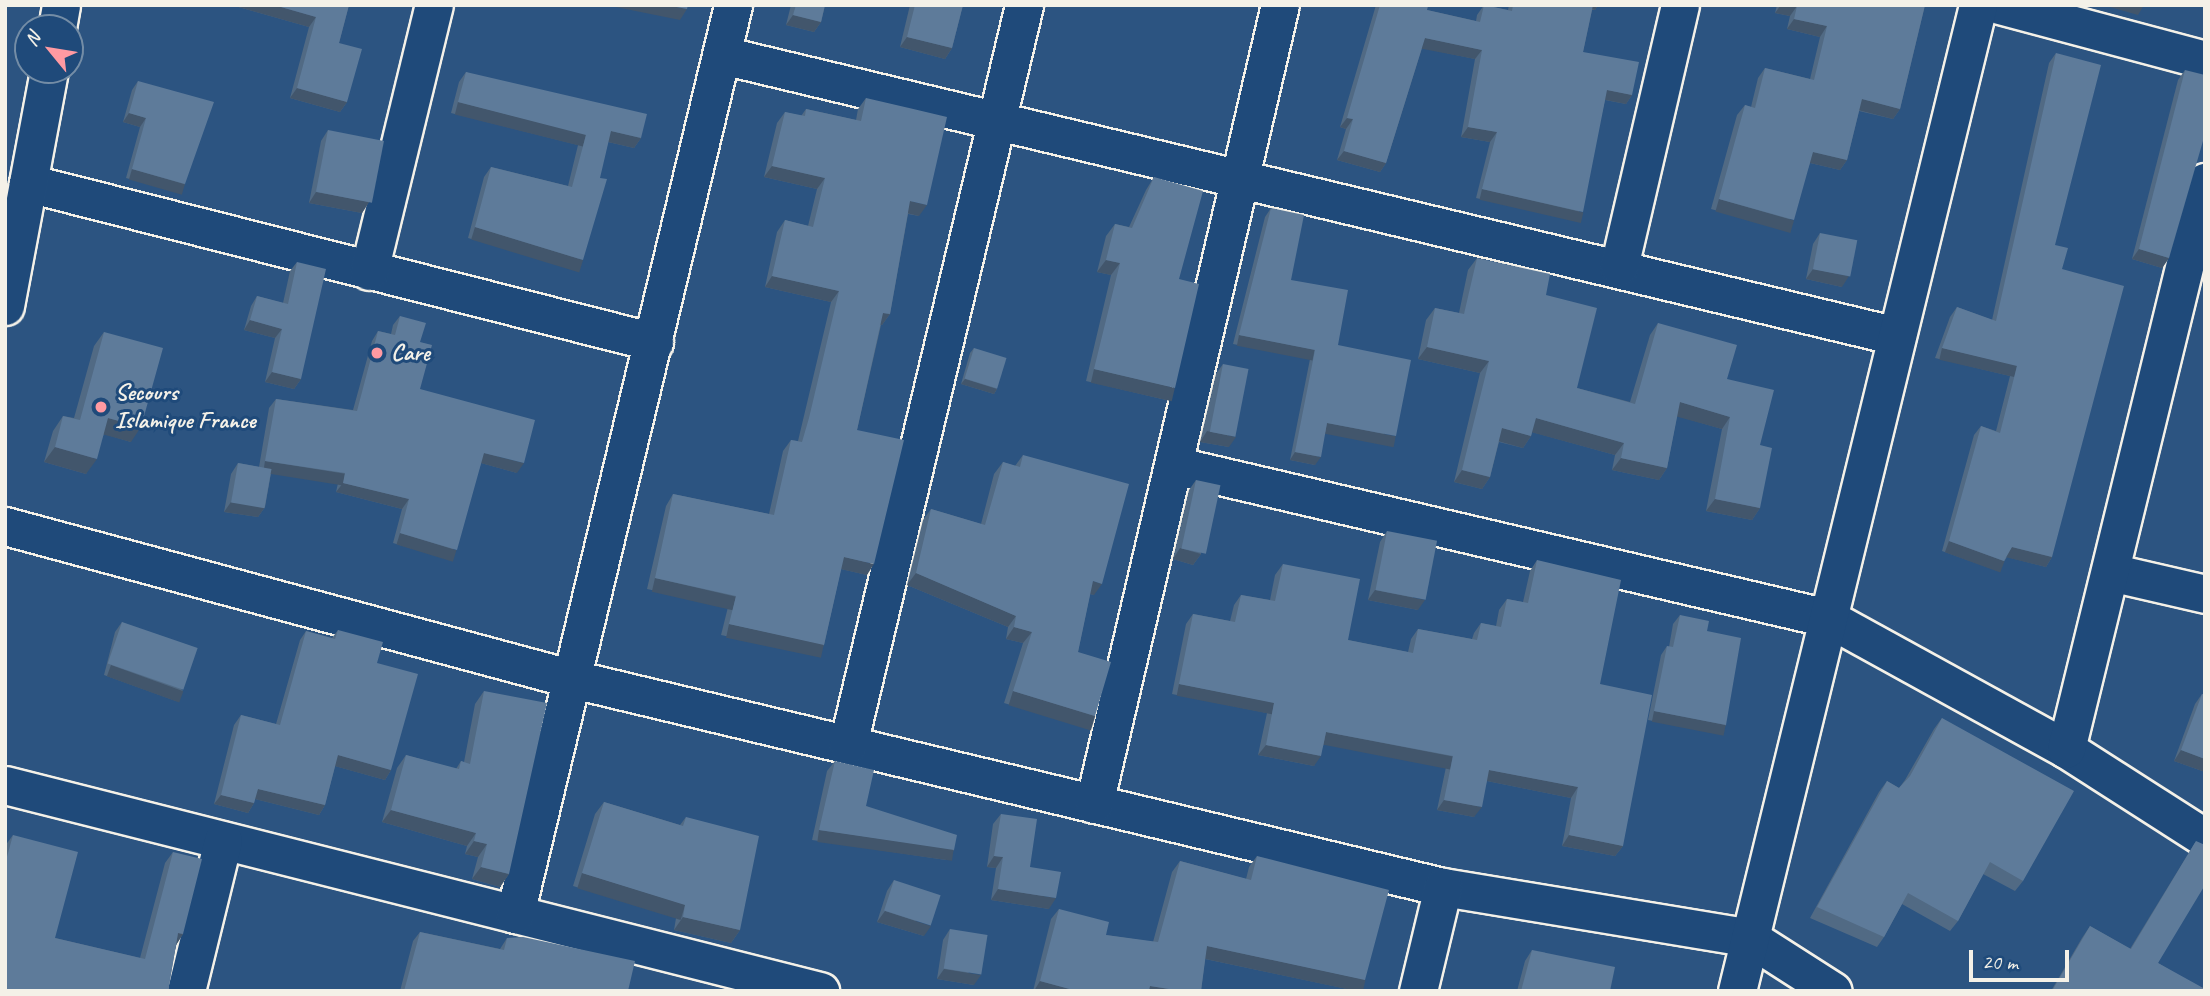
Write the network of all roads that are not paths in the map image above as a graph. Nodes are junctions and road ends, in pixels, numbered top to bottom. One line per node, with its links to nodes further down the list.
1 (434, 5): 16 (street)
2 (733, 5): 8 (street)
3 (1024, 5): 11 (street)
4 (1280, 5): 12 (street)
5 (1680, 5): 15 (street)
6 (1978, 5): 18 (street)
7 (1999, 5): 9 (street)
8 (722, 55): 11 (street); 19 (street)
9 (2205, 60)
10 (46, 84): 14 (street)
11 (997, 120): 12 (street); 26 (street)
12 (1239, 178): 15 (street); 20 (street)
13 (2205, 181): 22 (street)
14 (28, 183): 16 (street); 17 (street)
15 (1619, 267): 18 (street)
16 (369, 271): 19 (street)
17 (5, 306)
18 (1897, 336): 24 (street)
19 (654, 342): 25 (street)
20 (1173, 464): 24 (street); 29 (street)
21 (5, 526): 25 (street)
22 (2110, 572): 23 (street); 27 (street)
23 (2205, 594)
24 (1828, 618): 27 (street); 34 (street)
25 (573, 679): 26 (street); 33 (street)
26 (848, 744): 29 (street)
27 (2066, 749): 30 (street)
28 (5, 785): 31 (street)
29 (1094, 804): 32 (street)
30 (2205, 838)
31 (223, 840): 33 (street); 35 (street)
32 (1443, 887): 34 (street); 37 (street)
33 (515, 914): 36 (street)
34 (1750, 938): 38 (street); 39 (street)
35 (186, 991)
36 (820, 991)
37 (1418, 991)
38 (1737, 991)
39 (1833, 991)

